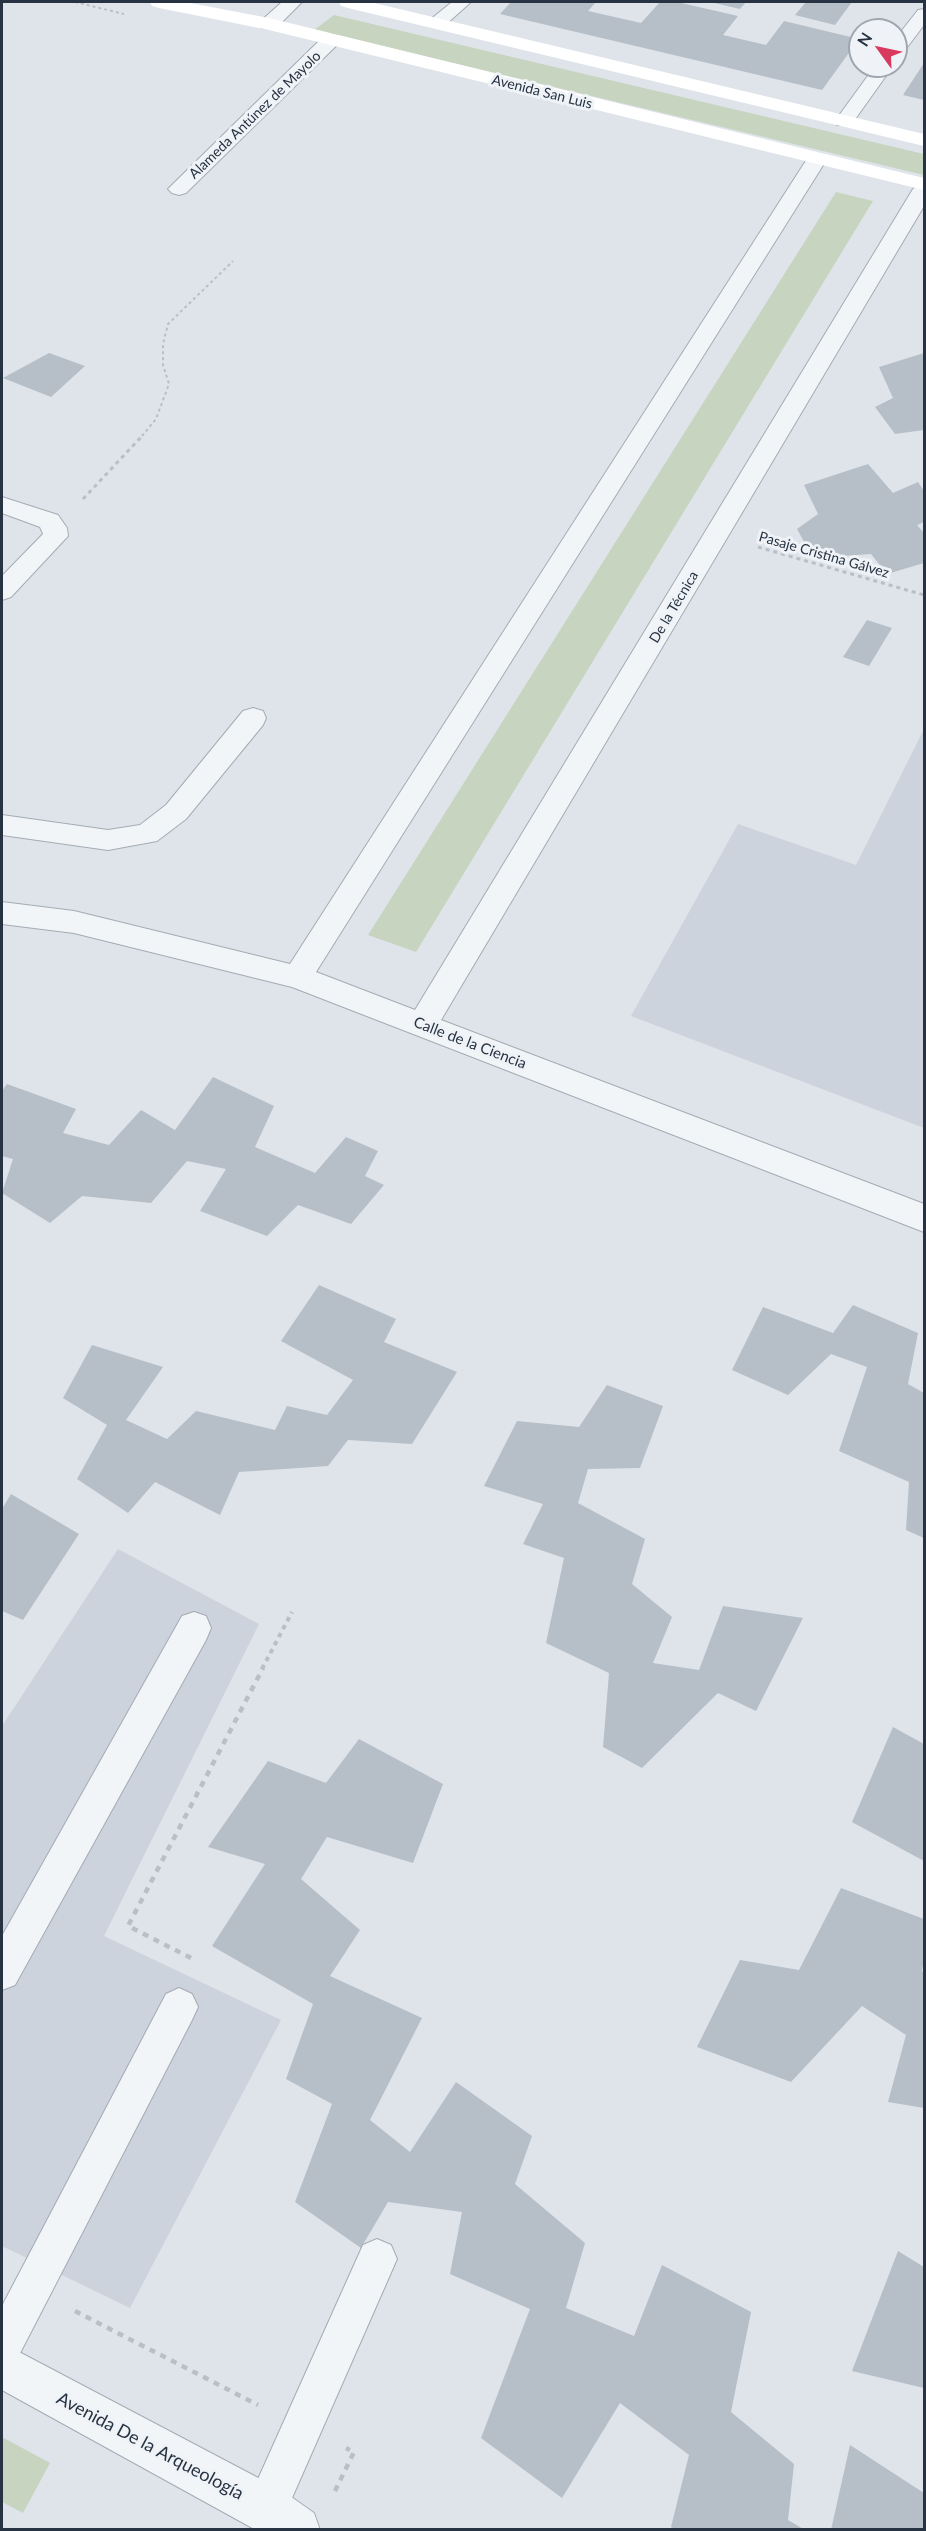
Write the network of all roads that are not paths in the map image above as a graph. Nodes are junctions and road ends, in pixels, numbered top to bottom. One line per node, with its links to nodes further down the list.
1 (159, 2): 7 (main road, Avenida San Luis)
2 (293, 2): 7 (street)
3 (348, 2): 6 (main road)
4 (462, 2): 6 (lane)
5 (924, 14): 8 (lane)
6 (438, 23): 11 (main road)
7 (269, 24): 9 (main road, Avenida San Luis)
8 (908, 35)
9 (332, 40): 13 (main road, Avenida San Luis); 15 (street, Alameda Antúnez de Mayolo)
10 (875, 78): 11 (lane)
11 (844, 121): 12 (main road)
12 (924, 140)
13 (817, 159): 14 (main road, Avenida San Luis); 22 (street)
14 (924, 184)
15 (179, 189)
16 (924, 189): 23 (street, De la Técnica)
17 (2, 505): 18 (street)
18 (2, 590)
19 (253, 718): 20 (street)
20 (2, 825)
21 (2, 913): 22 (street, Calle de la Ciencia)
22 (297, 977): 23 (street, Calle de la Ciencia)
23 (422, 1025): 24 (street, Calle de la Ciencia)
24 (924, 1218)
25 (194, 1628): 26 (lane)
26 (2, 1972)
27 (179, 2007): 29 (lane)
28 (377, 2259): 31 (lane)
29 (2, 2347)
30 (2, 2366): 31 (street, Avenida De la Arqueología)
31 (281, 2518)

